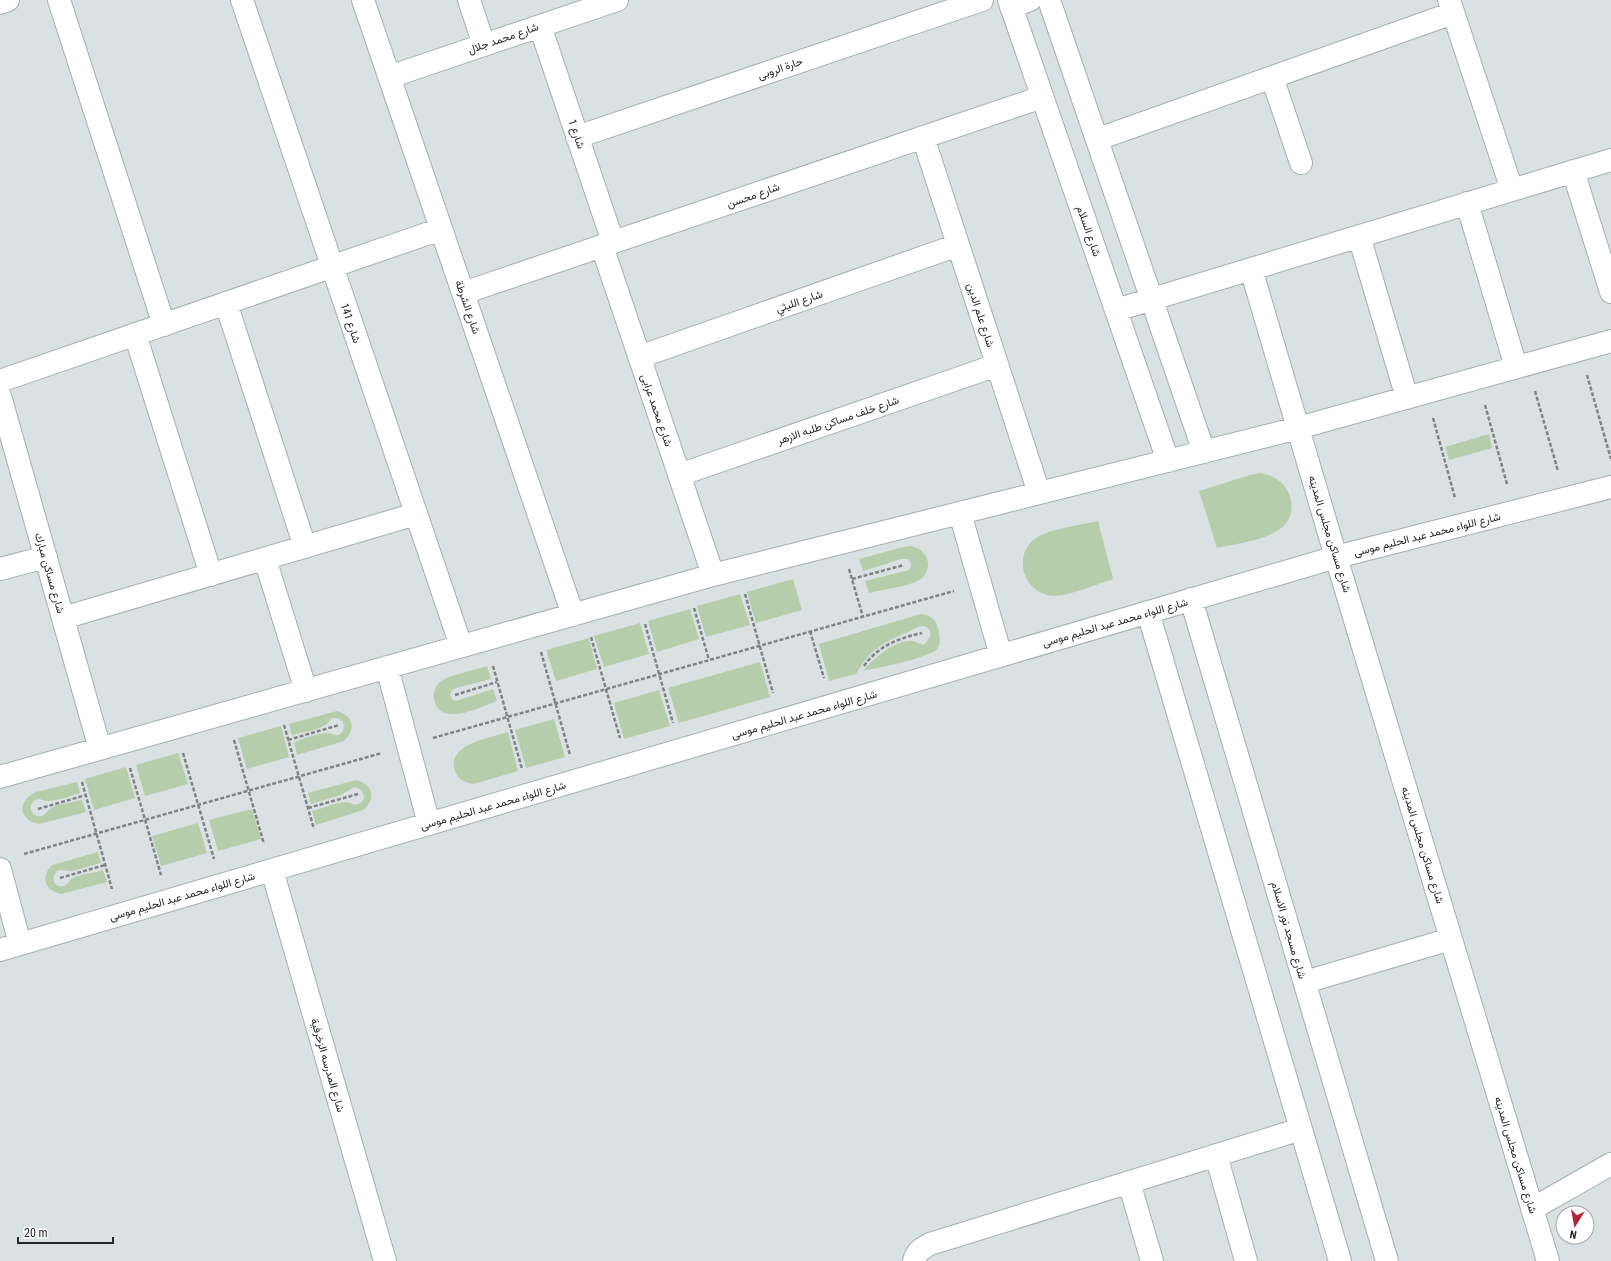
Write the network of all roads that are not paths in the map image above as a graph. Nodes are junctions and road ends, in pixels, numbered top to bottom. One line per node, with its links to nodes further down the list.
1 (8, 0): 10 (street)
2 (59, 0): 36 (street)
3 (242, 0): 29 (street, شارع 141)
4 (363, 0): 14 (street, شارع الشرطة)
5 (469, 0): 13 (street)
6 (617, 0): 12 (street, شارع محمد جلال)
7 (982, 0): 17 (street, حارة الروبى)
8 (1049, 0): 19 (street)
9 (1016, 2): 16 (street, شارع السلام)
10 (0, 3)
11 (1451, 6): 15 (street); 23 (street)
12 (540, 26): 13 (street, شارع محمد جلال); 17 (street, شارع 1)
13 (484, 45): 14 (street, شارع محمد جلال)
14 (390, 77): 25 (street, شارع الشرطة)
15 (1272, 77): 19 (street); 21 (street)
16 (1042, 97): 18 (street, شارع محسن); 35 (street, شارع السلام)
17 (577, 136): 27 (street, شارع 1)
18 (923, 137): 27 (street, شارع محسن); 28 (street, شارع علم الدين)
19 (1098, 139): 33 (street)
20 (1611, 160): 22 (street)
21 (1301, 164)
22 (1573, 171): 23 (street); 32 (street)
23 (1512, 190): 24 (street)
24 (1467, 203): 26 (street); 41 (street)
25 (441, 229): 29 (street); 31 (street, شارع الشرطة)
26 (1359, 236): 30 (street); 43 (street)
27 (607, 244): 31 (street, شارع محسن); 39 (street, شارع محمد عرابى)
28 (958, 245): 39 (street, شارع الليثي); 40 (street, شارع علم الدين)
29 (332, 266): 34 (street); 51 (street, شارع 141)
30 (1251, 269): 33 (street); 45 (street, شارع مساكن مجلس المدينه)
31 (463, 292): 62 (street, شارع الشرطة)
32 (1611, 292)
33 (1152, 299): 35 (street); 46 (street)
34 (226, 303): 36 (street); 53 (street)
35 (1116, 310): 47 (street, شارع السلام)
36 (164, 324): 37 (street)
37 (135, 334): 42 (street); 58 (street)
38 (1611, 341): 41 (street)
39 (639, 357): 48 (street, شارع محمد عرابى)
40 (997, 365): 48 (street, شارع خلف مساكن طلبه الازهر); 50 (street, شارع علم الدين)
41 (1522, 365): 43 (street)
42 (0, 381)
43 (1416, 395): 45 (street)
44 (0, 396): 54 (street, شارع مساكن مبارك)
45 (1298, 428): 46 (street); 55 (street, شارع مساكن مجلس المدينه)
46 (1204, 452): 47 (street)
47 (1168, 462): 50 (street)
48 (679, 475): 59 (street, شارع محمد عرابى)
49 (1611, 487): 55 (street, شارع اللواء محمد عبد الحليم موسى)
50 (1039, 493): 52 (street)
51 (416, 514): 53 (street); 64 (street, شارع 141)
52 (960, 514): 59 (street); 65 (street)
53 (305, 547): 56 (street)
54 (46, 557): 57 (street); 63 (street, شارع مساكن مبارك)
55 (1336, 557): 60 (street, شارع اللواء محمد عبد الحليم موسى); 73 (street, شارع مساكن مجلس المدينه)
56 (265, 559): 58 (street); 67 (street)
57 (0, 568)
58 (211, 575): 63 (street)
59 (713, 575): 62 (street)
60 (1191, 600): 61 (street, شارع اللواء محمد عبد الحليم موسى); 75 (street, شارع مسجد نور الاسلام)
61 (1148, 612): 65 (street, شارع اللواء محمد عبد الحليم موسى); 76 (street)
62 (578, 613): 64 (street)
63 (63, 618): 68 (street, شارع مساكن مبارك)
64 (461, 646): 66 (street)
65 (1001, 656): 70 (street, شارع اللواء محمد عبد الحليم موسى)
66 (387, 667): 67 (street); 70 (street)
67 (306, 691): 68 (street)
68 (100, 749): 69 (street)
69 (0, 778)
70 (429, 824): 72 (street, شارع اللواء محمد عبد الحليم موسى)
71 (0, 869): 74 (street)
72 (272, 870): 74 (street, شارع اللواء محمد عبد الحليم موسى); 81 (street, شارع المدرسه الزخرفية)
73 (1451, 939): 75 (street); 80 (street, شارع مساكن مجلس المدينه)
74 (10, 947)
75 (1304, 982): 86 (street, شارع مسجد نور الاسلام)
76 (1301, 1129): 77 (street); 85 (street)
77 (1216, 1155): 79 (street); 84 (street)
78 (1611, 1164): 80 (street)
79 (1129, 1182): 82 (street); 83 (street)
80 (1532, 1210): 87 (street, شارع مساكن مجلس المدينه)
81 (385, 1261)
82 (914, 1261)
83 (1152, 1261)
84 (1246, 1261)
85 (1340, 1261)
86 (1387, 1261)
87 (1548, 1261)

